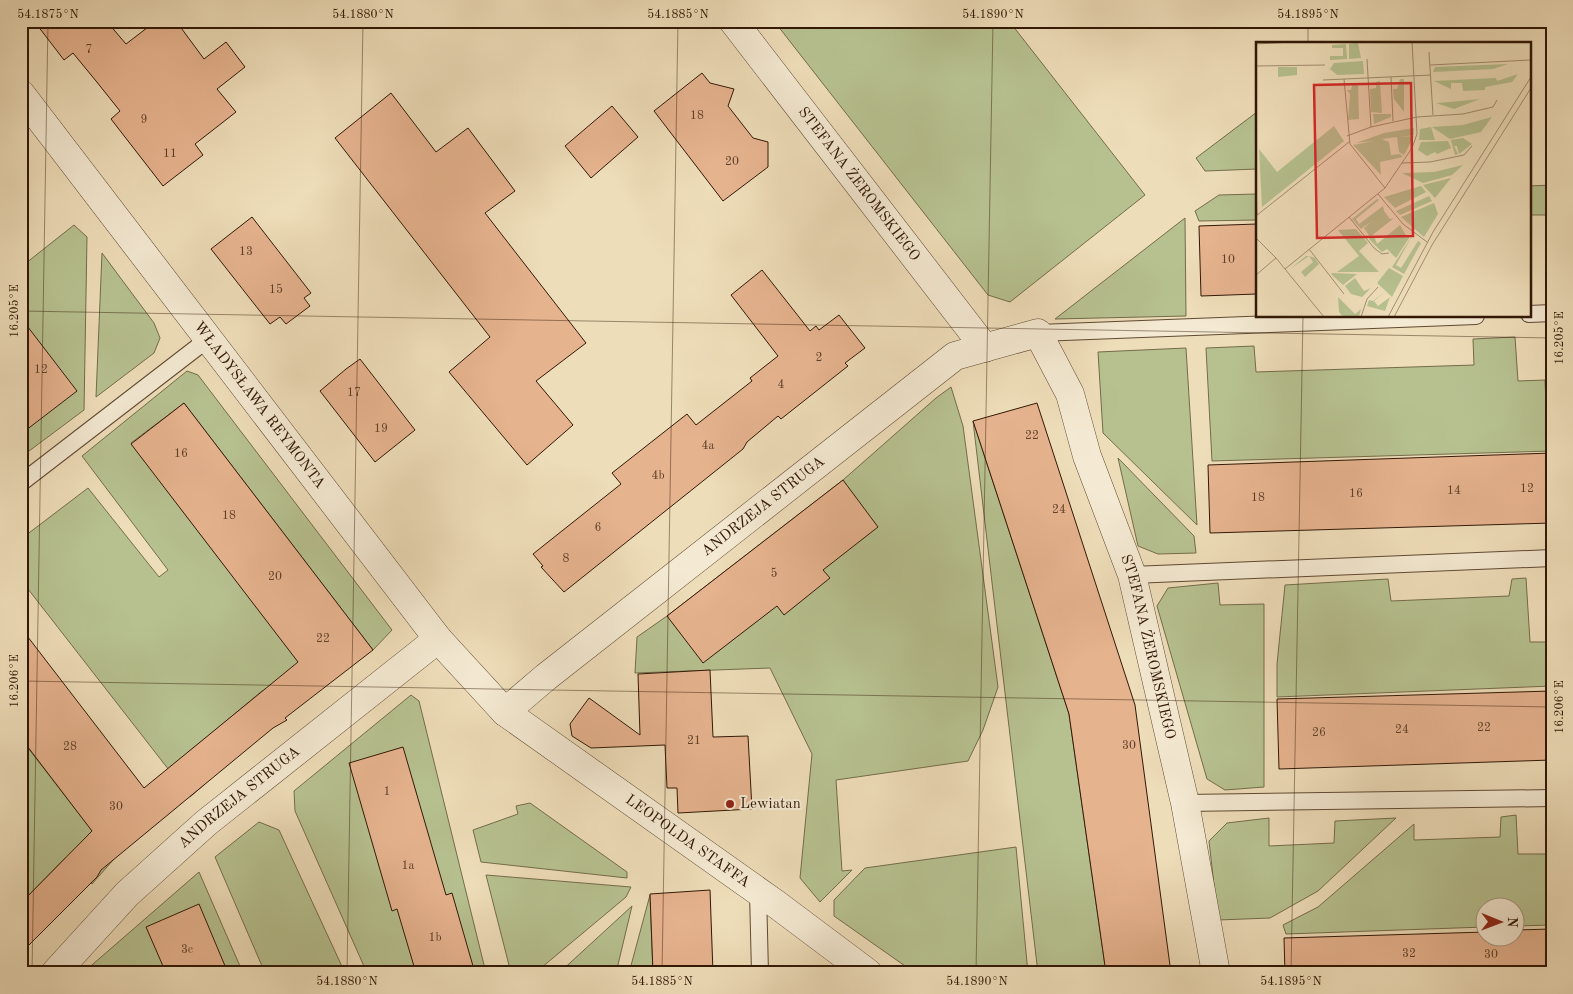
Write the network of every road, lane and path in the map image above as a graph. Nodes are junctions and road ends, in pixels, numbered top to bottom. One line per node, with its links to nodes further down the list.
1 (733, 21): 8 (street, STEFANA ŻEROMSKIEGO)
2 (21, 94): 7 (street, WŁADYSŁAWA REYMONTA)
3 (1552, 313): 4 (lane)
4 (1530, 314)
5 (1424, 318): 6 (lane)
6 (1038, 333): 8 (street, ANDRZEJA STRUGA); 11 (street, STEFANA ŻEROMSKIEGO)
7 (208, 339): 9 (lane); 12 (street, WŁADYSŁAWA REYMONTA)
8 (985, 348): 13 (street, ANDRZEJA STRUGA)
9 (21, 483)
10 (1552, 558): 11 (lane)
11 (1132, 574): 15 (street, STEFANA ŻEROMSKIEGO)
12 (438, 638): 13 (street, WŁADYSŁAWA REYMONTA); 17 (street, ANDRZEJA STRUGA)
13 (505, 712): 16 (street, LEOPOLDA STAFFA)
14 (1552, 798): 15 (lane)
15 (1185, 803): 20 (street, STEFANA ŻEROMSKIEGO)
16 (758, 892): 18 (lane); 19 (street, LEOPOLDA STAFFA)
17 (55, 973)
18 (760, 973)
19 (868, 973)
20 (1216, 973)

